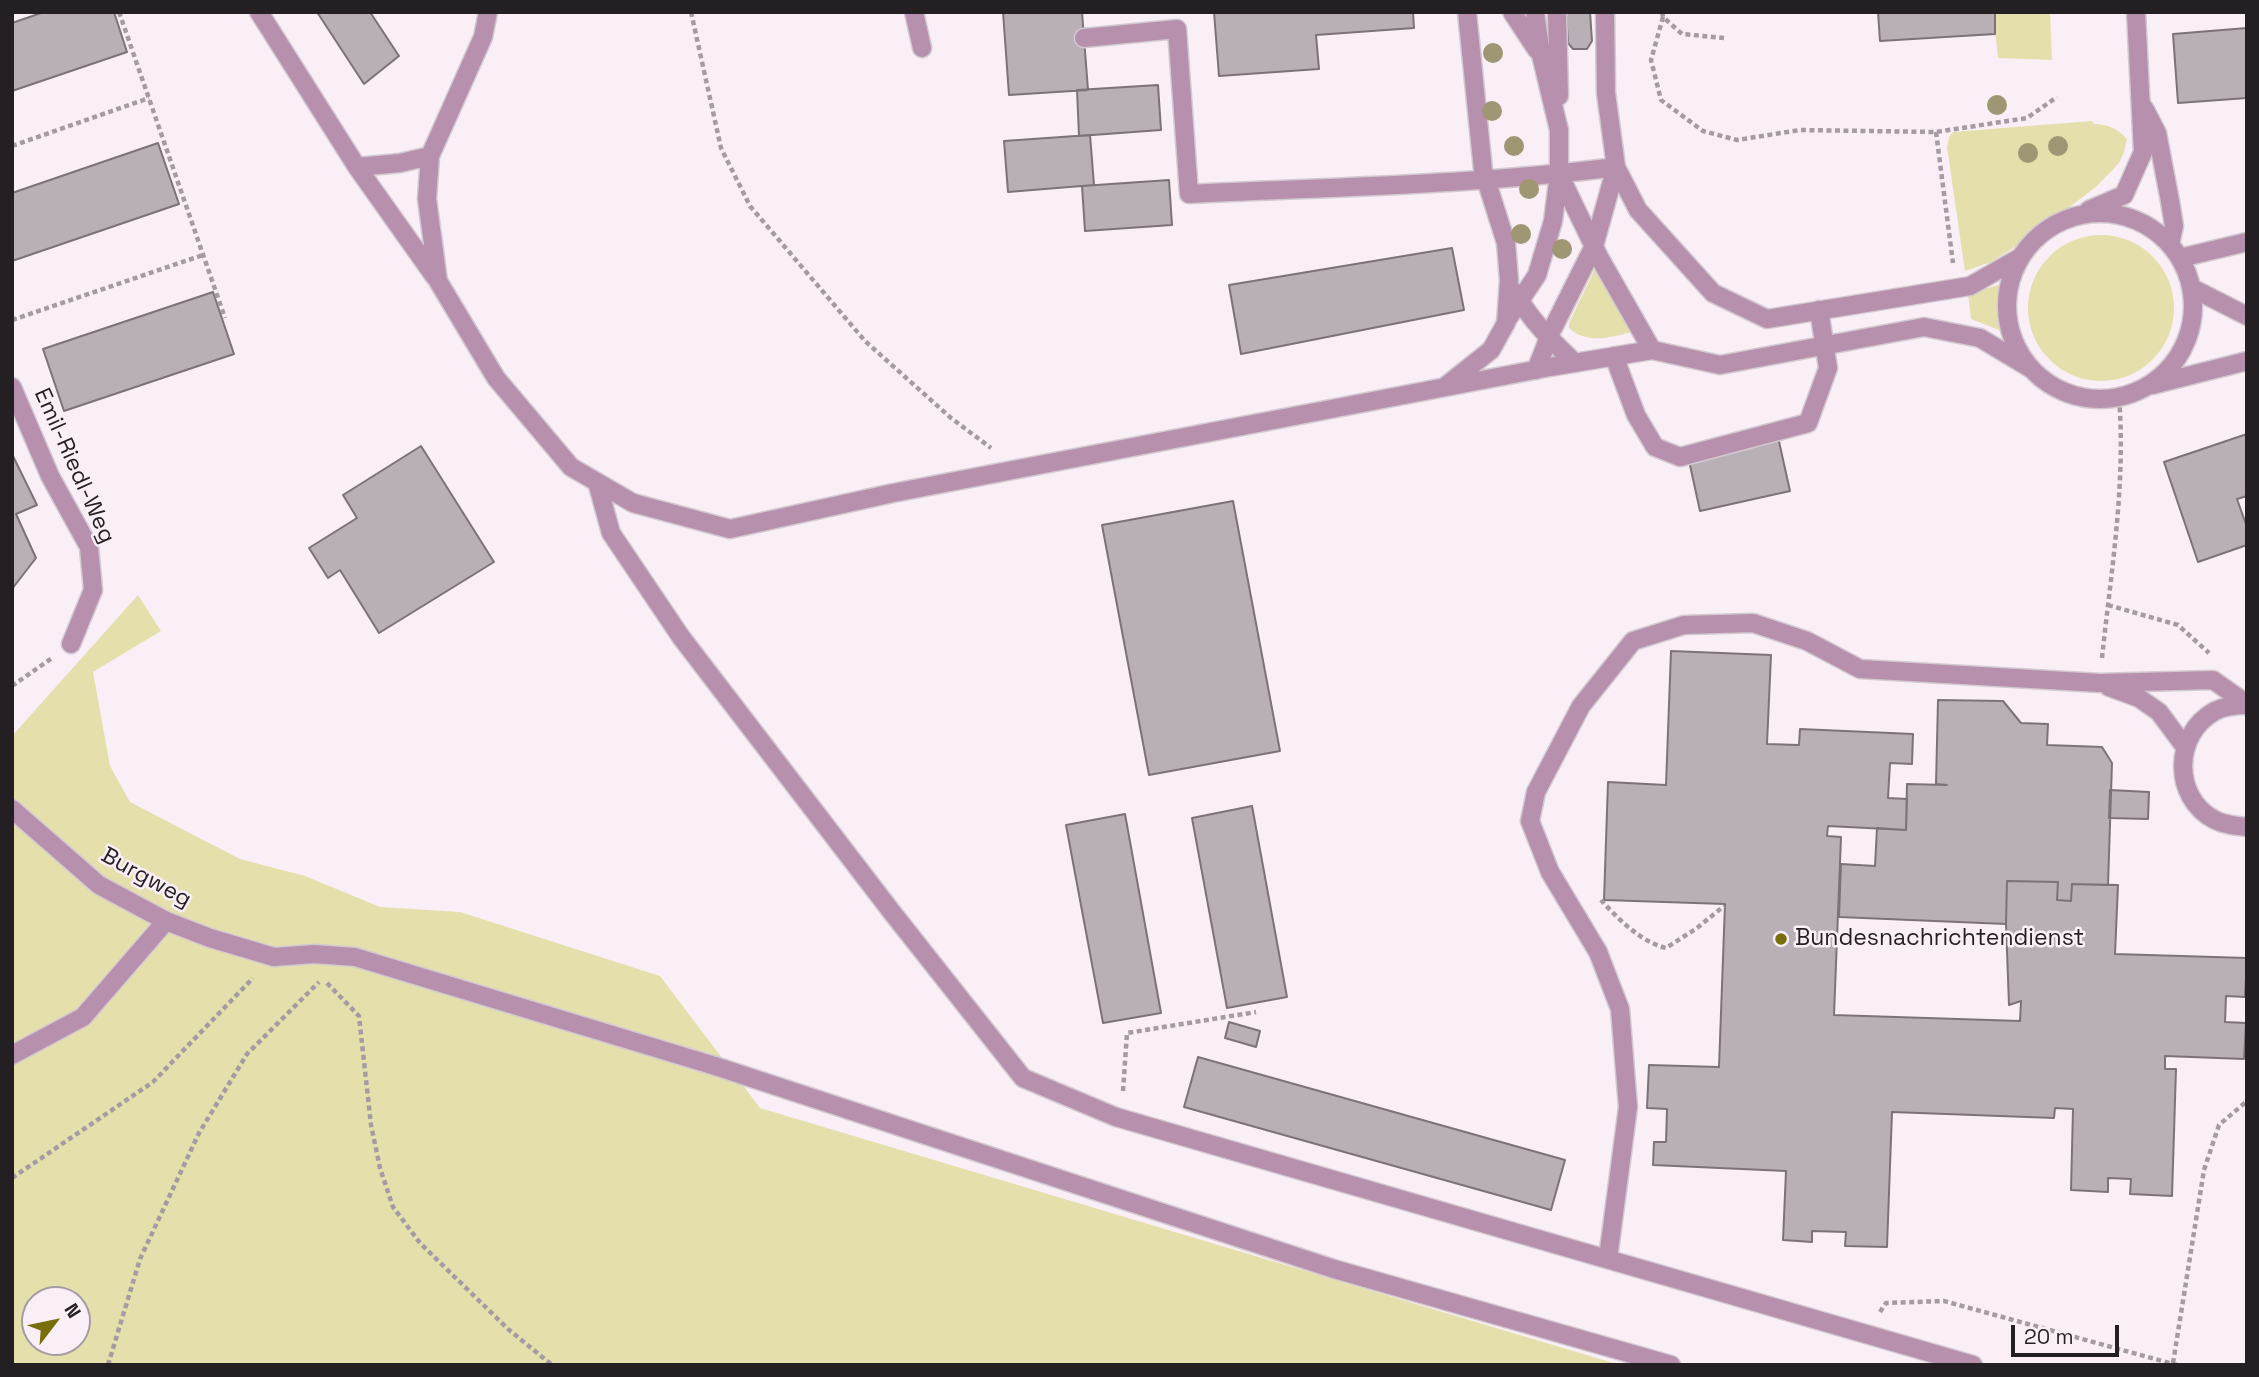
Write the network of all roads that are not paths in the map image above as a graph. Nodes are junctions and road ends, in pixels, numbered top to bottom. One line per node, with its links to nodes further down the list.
1 (258, 12): 17 (street)
2 (488, 12): 16 (street)
3 (914, 12): 12 (street)
4 (1467, 12): 20 (street)
5 (1512, 12): 13 (street)
6 (1535, 12): 13 (street)
7 (1557, 12): 15 (street)
8 (1605, 12): 18 (street)
9 (2136, 12): 14 (street)
10 (1177, 21): 11 (street); 20 (street)
11 (1084, 38)
12 (922, 48)
13 (1541, 55): 15 (street)
14 (2141, 103): 21 (street); 24 (street)
15 (1559, 130): 19 (street)
16 (430, 156): 17 (street); 27 (street)
17 (357, 167): 27 (street)
18 (1616, 167): 19 (street); 23 (street); 30 (street)
19 (1559, 174): 20 (street); 23 (street); 29 (street)
20 (1485, 180): 26 (street)
21 (2079, 214): 24 (street); 25 (street)
22 (2247, 242): 24 (street)
23 (1594, 246): 33 (street); 35 (street)
24 (2175, 251): 28 (street)
25 (2019, 258): 30 (street); 39 (street)
26 (1509, 279): 29 (street); 32 (street)
27 (438, 281): 44 (street)
28 (2192, 288): 31 (street); 41 (street)
29 (1520, 301): 32 (street); 33 (street)
30 (1819, 310): 34 (street)
31 (2247, 316)
32 (1506, 323): 43 (street)
33 (1549, 337): 38 (street); 40 (street)
34 (1826, 345): 35 (street); 36 (street); 39 (street)
35 (1652, 350): 36 (street)
36 (1614, 356): 38 (street)
37 (2247, 361): 41 (street)
38 (1574, 363): 40 (street)
39 (2030, 368): 41 (street)
40 (1536, 370): 43 (street)
41 (2149, 386)
42 (12, 387): 45 (street, Emil-Riedl-Weg)
43 (1444, 387): 44 (street)
44 (597, 482): 53 (street)
45 (71, 644)
46 (2099, 683): 47 (street); 48 (street); 53 (street)
47 (2247, 704): 48 (street)
48 (2185, 747): 50 (street)
49 (12, 809): 51 (street, Burgweg)
50 (2247, 827)
51 (166, 921): 52 (street); 54 (street, Burgweg)
52 (12, 1055)
53 (1608, 1258): 55 (street)
54 (1671, 1365)
55 (1973, 1365)

